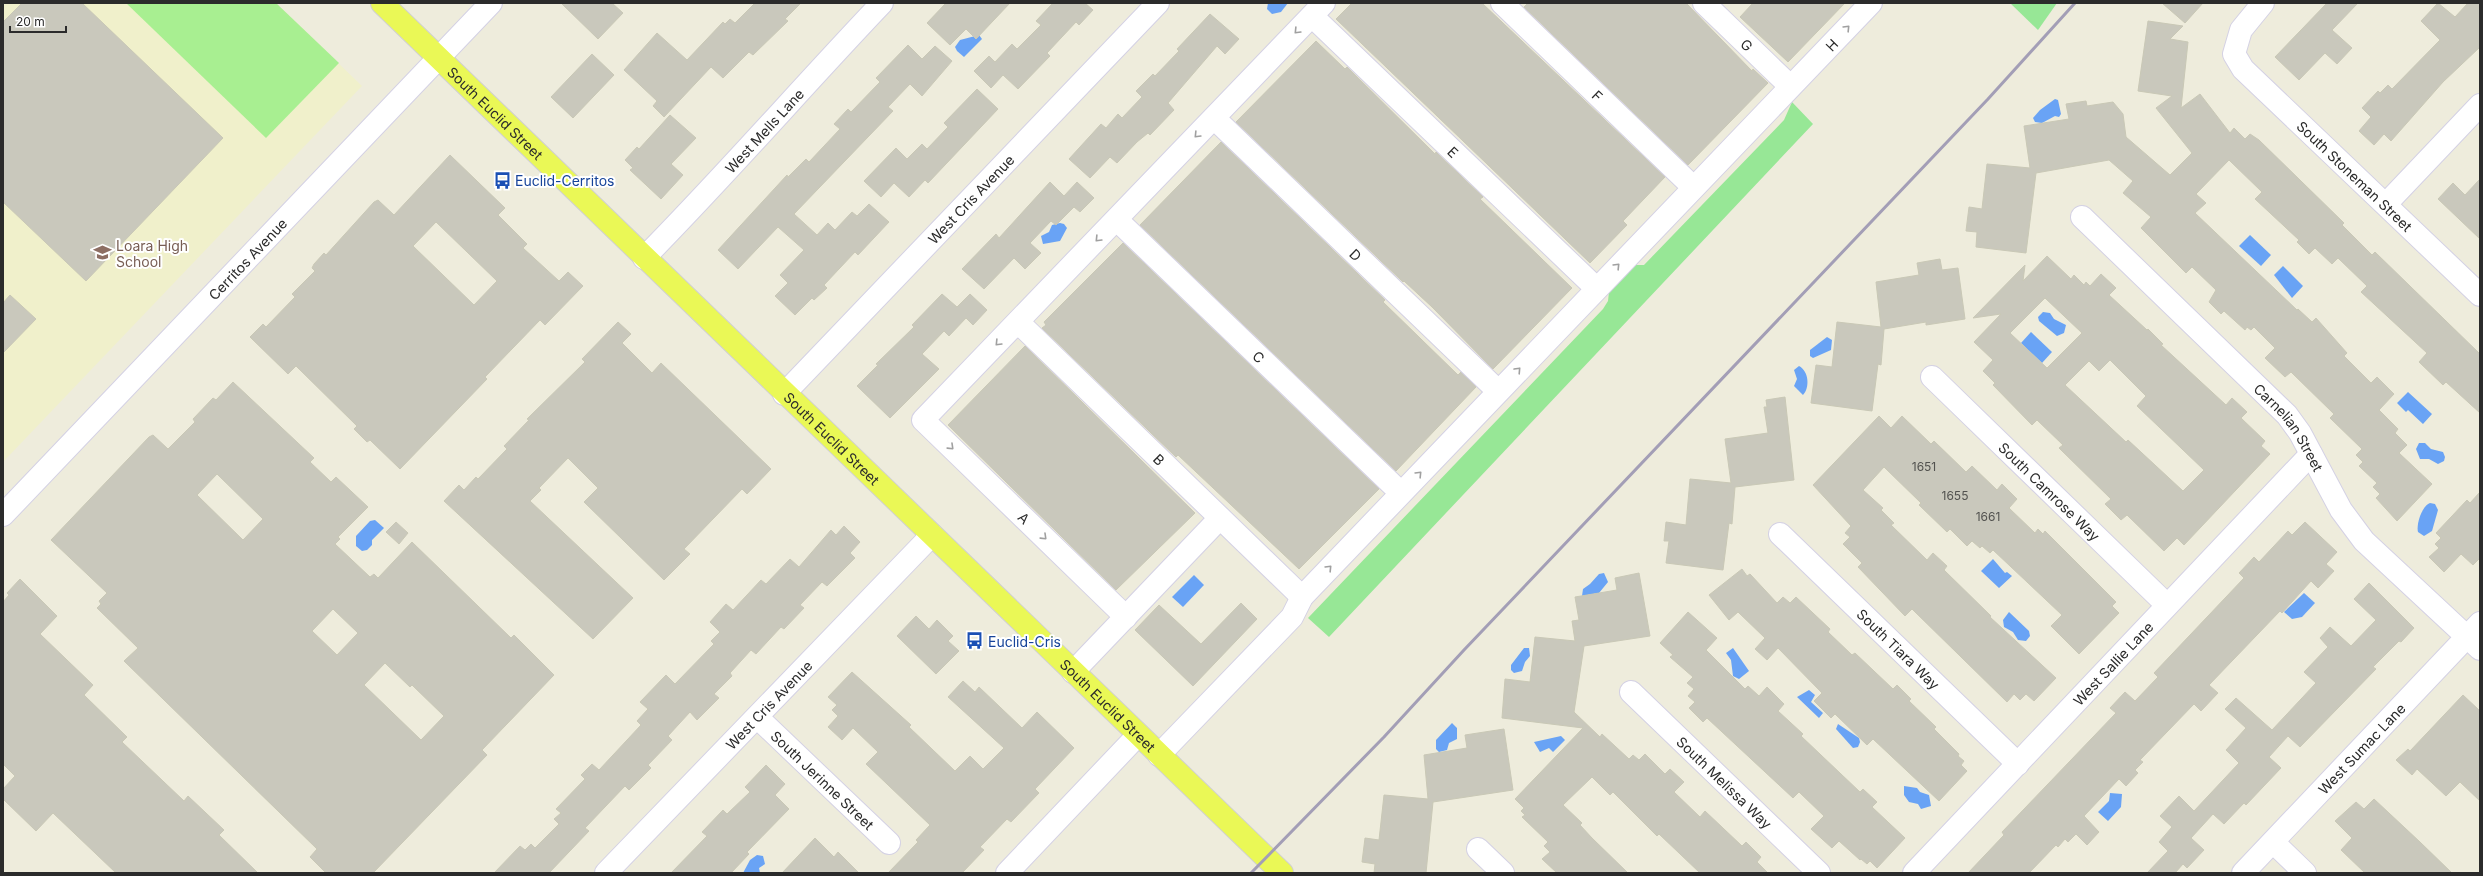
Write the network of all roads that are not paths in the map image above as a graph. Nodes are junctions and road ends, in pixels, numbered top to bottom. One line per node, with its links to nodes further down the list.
1 (382, 3): 10 (main road, South Euclid Street)
2 (491, 3): 10 (street, Cerritos Avenue)
3 (882, 3): 18 (street, West Mells Lane)
4 (1158, 3): 24 (street, West Cris Avenue)
5 (1502, 3): 14 (street, F)
6 (1704, 3): 11 (street, G)
7 (1871, 3): 11 (street, H, one-way to 7)
8 (2263, 3): 15 (street, South Stoneman Street)
9 (1318, 9): 13 (street, one-way to 13); 19 (street, E)
10 (438, 58): 18 (main road, South Euclid Street); 27 (street, Cerritos Avenue)
11 (1790, 86): 14 (street, H)
12 (2480, 106): 15 (street)
13 (1214, 118): 17 (street, one-way to 17); 23 (street, D)
14 (1693, 188): 19 (street, H, one-way to 14)
15 (2386, 204): 20 (street, South Stoneman Street)
16 (2082, 217): 25 (street, Carnelian Street)
17 (1116, 220): 21 (street, one-way to 21); 26 (street, C)
18 (644, 258): 24 (main road, South Euclid Street)
19 (1596, 288): 23 (street, H, one-way to 19)
20 (2480, 295)
21 (1018, 322): 28 (street, B); 33 (street, A, one-way to 33)
22 (1932, 377): 32 (street, South Camrose Way)
23 (1498, 392): 26 (street, H, one-way to 23)
24 (784, 394): 30 (main road, South Euclid Street)
25 (2311, 454): 32 (street, West Sallie Lane); 34 (street, Carnelian Street)
26 (1401, 493): 31 (street, H, one-way to 26)
27 (3, 516)
28 (1220, 518): 31 (street, B); 33 (street)
29 (1780, 534): 40 (street, South Tiara Way)
30 (932, 535): 35 (main road, South Euclid Street); 37 (street, West Cris Avenue)
31 (1302, 597): 39 (street, H)
32 (2167, 606): 40 (street, West Sallie Lane)
33 (1126, 617): 35 (street)
34 (2476, 636): 41 (street, West Sumac Lane)
35 (1073, 672): 38 (main road, South Euclid Street)
36 (1631, 692): 48 (street, South Melissa Way)
37 (757, 716): 42 (street, South Jerinne Street); 44 (street, West Cris Avenue)
38 (1138, 735): 39 (main road, South Euclid Street); 45 (street)
39 (1159, 755): 46 (main road, South Euclid Street)
40 (2018, 764): 49 (street, West Sallie Lane)
41 (2273, 842): 50 (street, West Sumac Lane); 51 (street)
42 (889, 844)
43 (1478, 849): 47 (street)
44 (606, 873)
45 (1007, 873)
46 (1282, 873)
47 (1503, 873)
48 (1819, 873)
49 (1914, 873)
50 (2243, 873)
51 (2305, 873)

